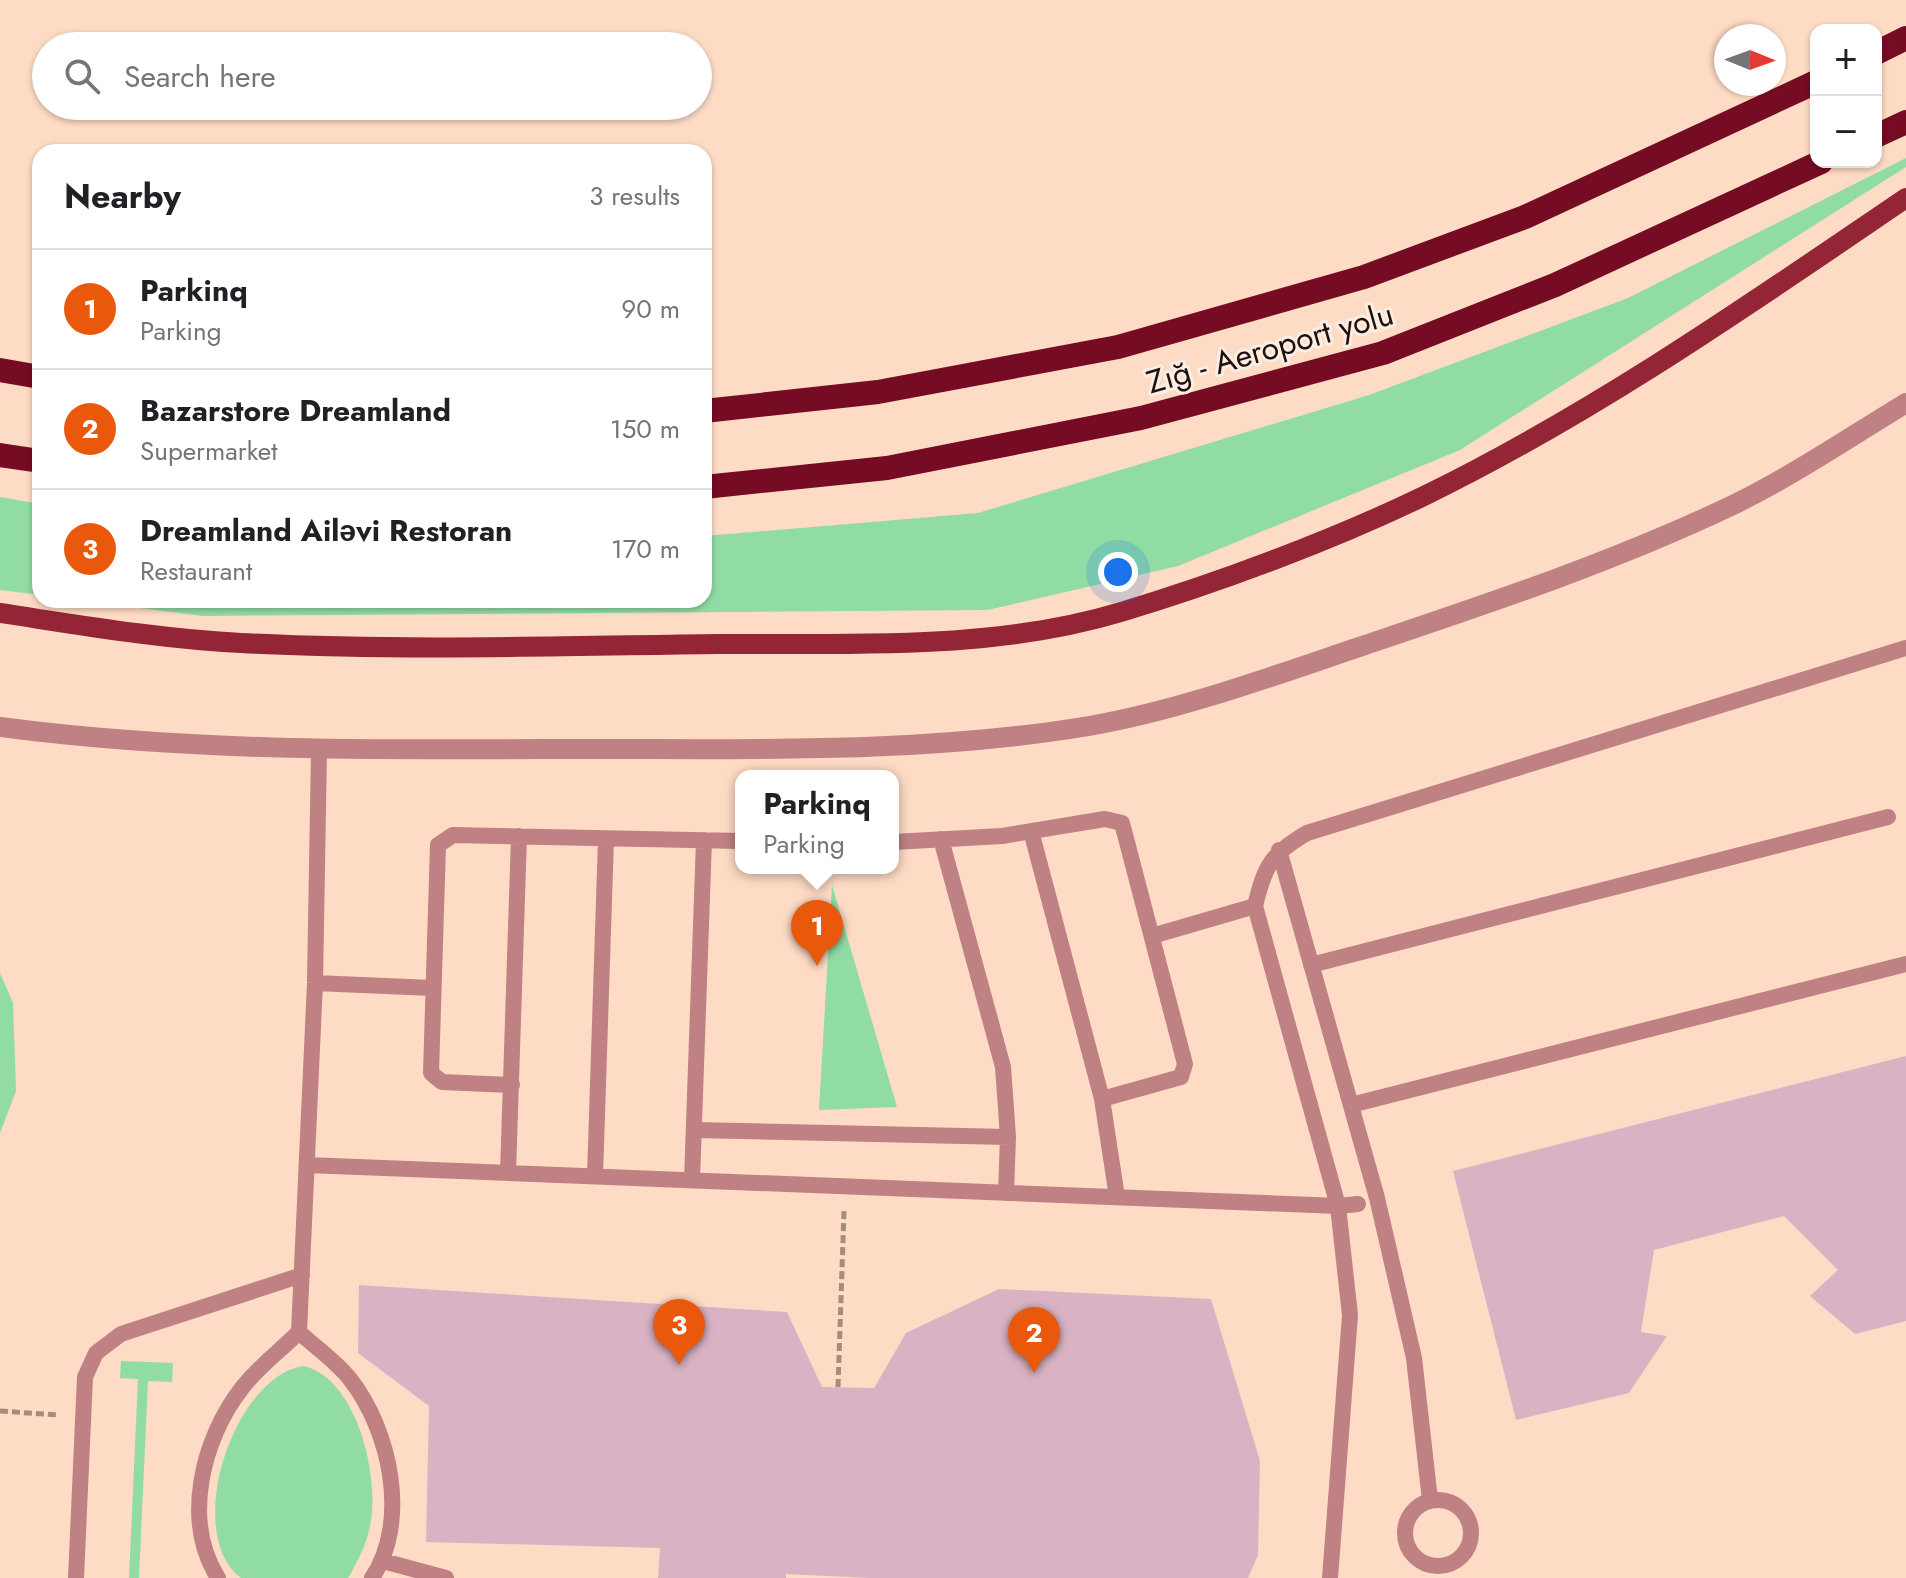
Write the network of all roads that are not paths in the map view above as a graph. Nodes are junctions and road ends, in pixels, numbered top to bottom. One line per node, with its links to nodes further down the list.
1 (1906, 38): 2 (highway)
2 (1882, 50)
3 (1810, 85): 11 (highway, Zığ - Aeroport yolu)
4 (1906, 122): 5 (highway)
5 (1882, 133)
6 (1810, 167): 14 (highway, Zığ - Aeroport yolu)
7 (1906, 198): 15 (main road)
8 (0, 370): 9 (highway)
9 (32, 376)
10 (1906, 403): 18 (street)
11 (712, 410)
12 (0, 455): 13 (highway)
13 (32, 460)
14 (712, 486)
15 (0, 613)
16 (1906, 648): 27 (lane)
17 (0, 727): 18 (street)
18 (319, 750): 32 (lane)
19 (1888, 817): 31 (lane)
20 (1031, 831): 23 (lane); 29 (lane); 35 (lane)
21 (519, 836): 22 (lane); 33 (lane); 34 (lane)
22 (606, 839): 24 (lane); 41 (lane)
23 (941, 839): 26 (lane); 38 (lane)
24 (704, 840): 25 (lane); 37 (lane)
25 (735, 841)
26 (899, 842)
27 (1279, 850): 28 (lane); 31 (lane)
28 (1255, 906): 29 (lane); 46 (lane)
29 (1152, 936): 35 (lane)
30 (1906, 964): 36 (lane)
31 (1311, 965): 36 (lane)
32 (315, 983): 33 (lane); 39 (lane)
33 (432, 988): 34 (lane)
34 (512, 1085): 40 (lane)
35 (1102, 1099): 44 (lane)
36 (1351, 1105): 49 (lane)
37 (694, 1130): 38 (lane); 42 (lane)
38 (1008, 1137): 43 (lane)
39 (307, 1165): 40 (lane); 47 (lane)
40 (508, 1173): 41 (lane)
41 (595, 1176): 42 (lane)
42 (692, 1180): 43 (lane)
43 (1006, 1193): 44 (lane)
44 (1117, 1197): 46 (lane)
45 (1358, 1204): 46 (lane)
46 (1338, 1206): 57 (lane)
47 (302, 1275): 48 (lane); 52 (lane)
48 (299, 1332): 50 (lane); 51 (lane)
49 (1430, 1500): 49 (lane)
50 (199, 1526): 53 (lane); 54 (lane)
51 (383, 1561): 55 (lane); 56 (lane)
52 (76, 1578)
53 (205, 1578)
54 (218, 1578)
55 (372, 1578)
56 (446, 1578)
57 (1330, 1578)

